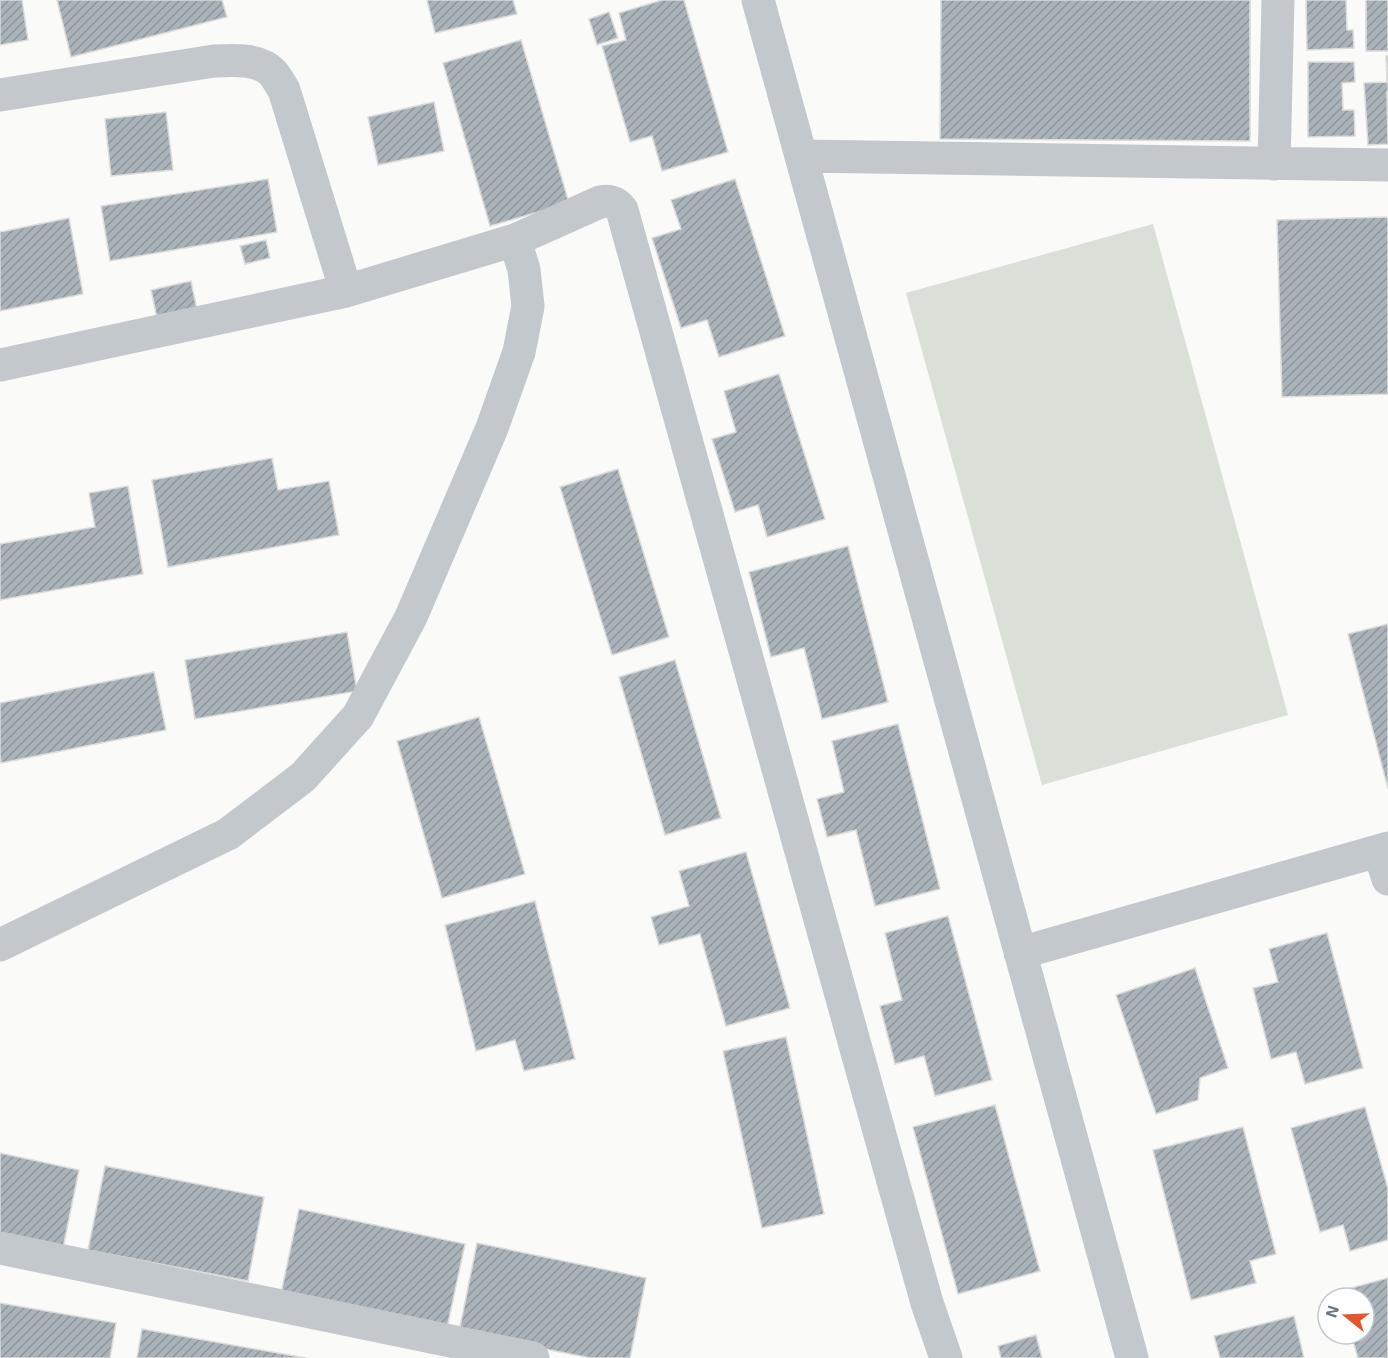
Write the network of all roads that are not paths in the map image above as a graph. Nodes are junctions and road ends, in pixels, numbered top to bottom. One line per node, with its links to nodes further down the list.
1 (758, 0): 4 (street)
2 (1278, 0): 5 (street)
3 (0, 95): 8 (street)
4 (802, 156): 5 (street); 12 (street)
5 (1274, 164): 6 (street)
6 (1388, 165)
7 (515, 240): 8 (street); 11 (street); 15 (street)
8 (346, 291): 9 (street)
9 (0, 364)
10 (1385, 860): 12 (street)
11 (0, 945)
12 (1020, 953): 16 (street)
13 (0, 1248): 14 (street)
14 (533, 1358)
15 (946, 1358)
16 (1132, 1358)

